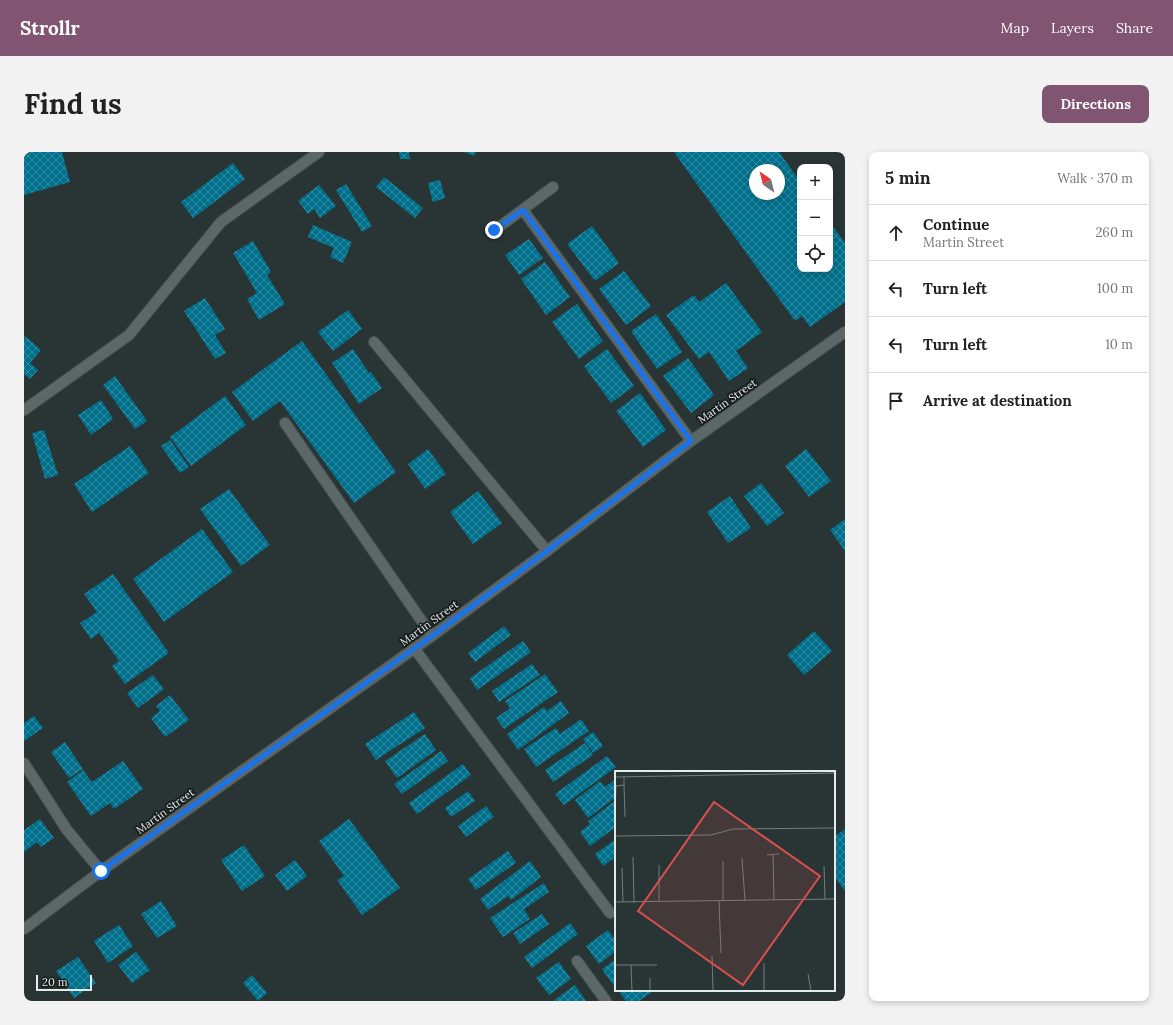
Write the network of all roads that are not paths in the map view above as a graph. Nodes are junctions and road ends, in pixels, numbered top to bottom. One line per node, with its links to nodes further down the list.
1 (319, 152): 7 (street)
2 (553, 187): 3 (street)
3 (523, 210): 4 (street); 9 (street)
4 (494, 230)
5 (845, 332): 9 (street, Martin Street)
6 (374, 342): 10 (street)
7 (24, 410)
8 (285, 423): 11 (street)
9 (691, 441): 10 (street, Martin Street)
10 (547, 551): 11 (street, Martin Street)
11 (432, 636): 12 (street, Martin Street)
12 (414, 648): 14 (street, Martin Street); 15 (street)
13 (24, 763): 14 (street)
14 (101, 871): 16 (street, Martin Street)
15 (610, 913)
16 (24, 929)
17 (576, 961): 18 (street)
18 (606, 1001)

